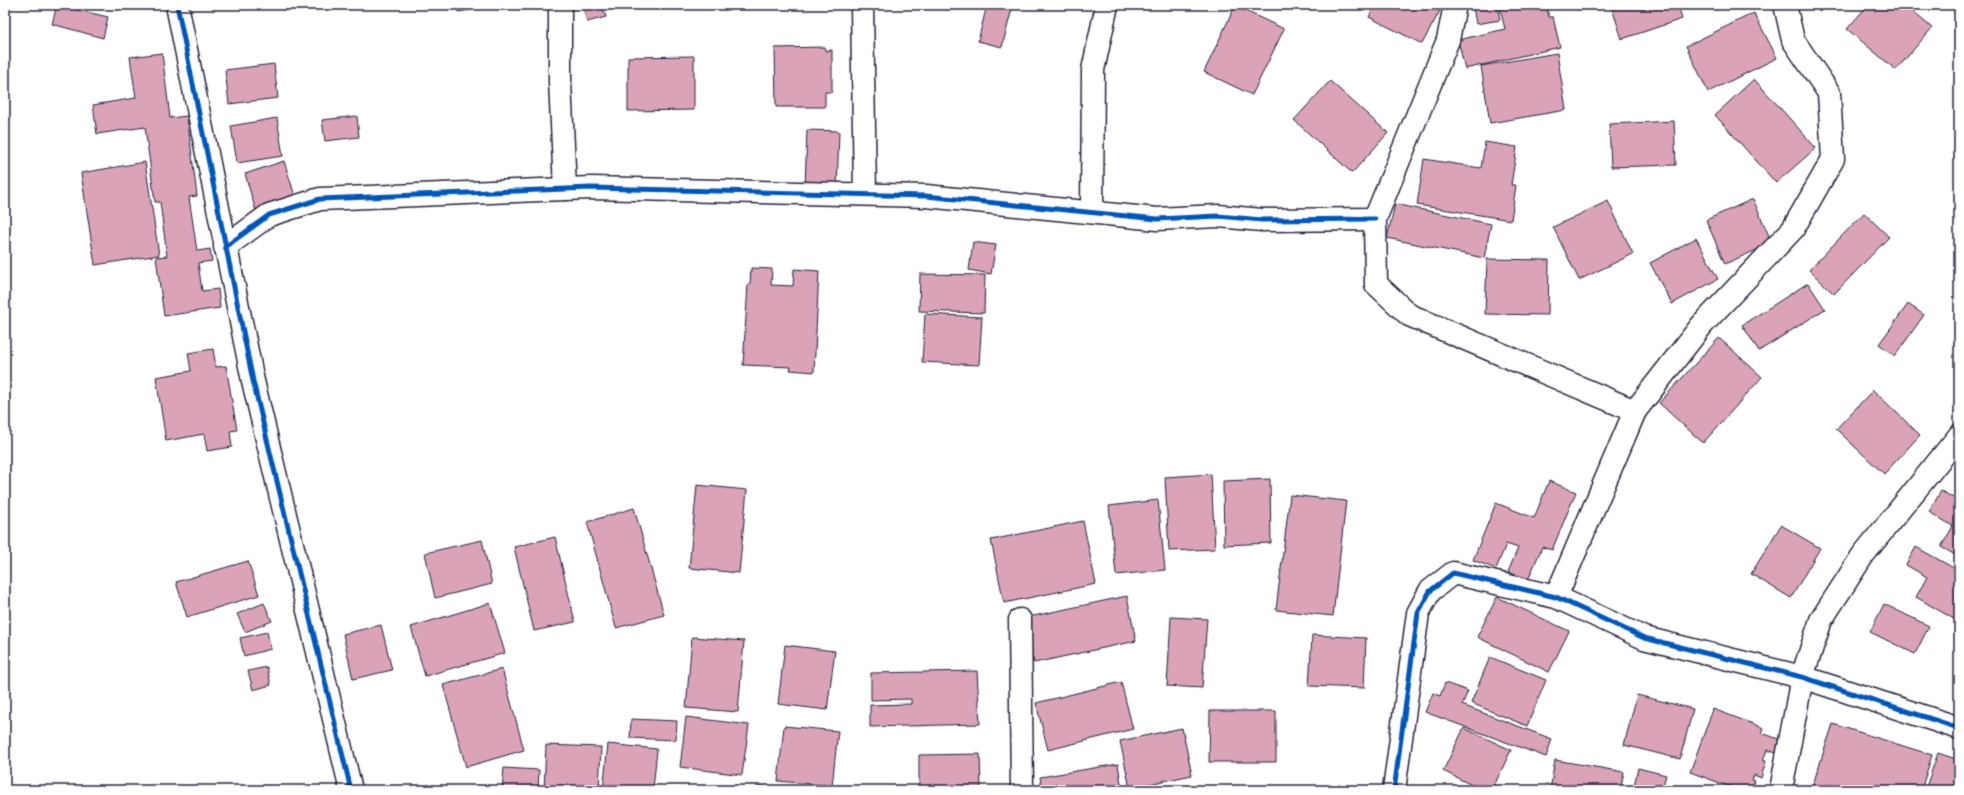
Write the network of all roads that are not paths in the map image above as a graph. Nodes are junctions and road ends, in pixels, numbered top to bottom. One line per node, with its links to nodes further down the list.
1 (177, 5): 11 (street)
2 (560, 5): 7 (street)
3 (862, 5): 8 (street)
4 (1107, 5): 9 (street)
5 (1455, 5): 10 (street)
6 (1785, 5): 12 (street)
7 (565, 189): 8 (street); 11 (street)
8 (865, 194): 9 (street)
9 (1092, 212): 10 (street)
10 (1375, 218): 12 (street)
11 (225, 247): 18 (street)
12 (1634, 410): 14 (street)
13 (1959, 436): 16 (street)
14 (1556, 597): 16 (street); 20 (street)
15 (1020, 620): 19 (street)
16 (1802, 677): 17 (street); 21 (street)
17 (1959, 728)
18 (352, 790)
19 (1022, 790)
20 (1394, 790)
21 (1781, 790)

